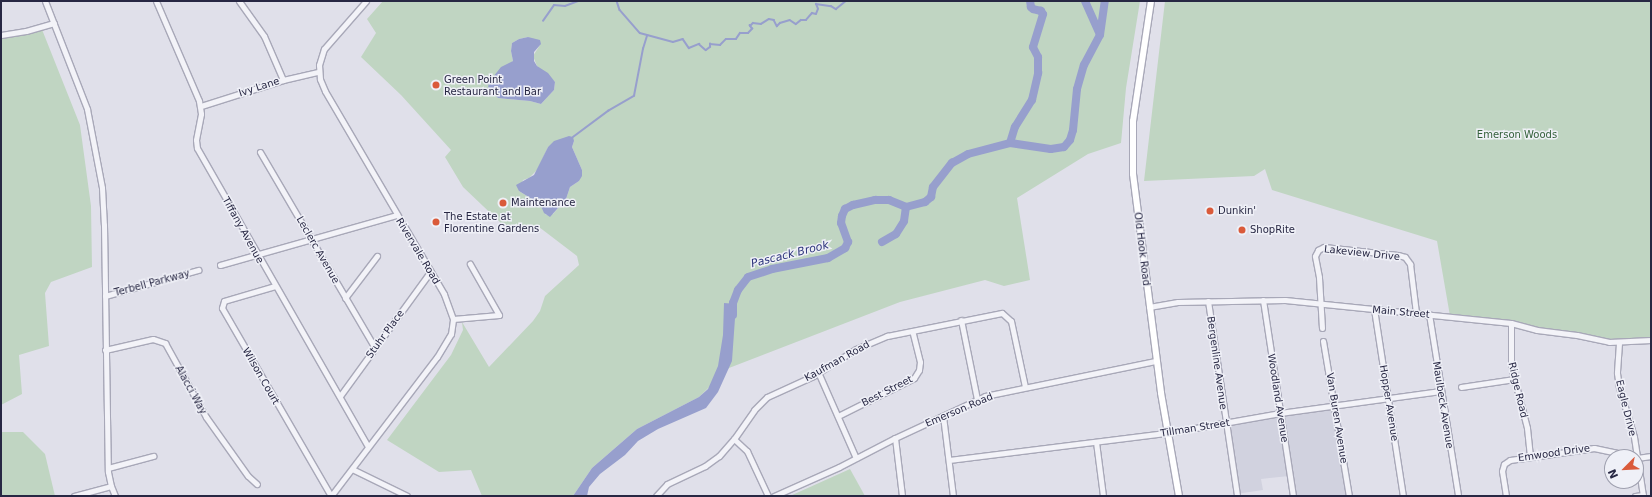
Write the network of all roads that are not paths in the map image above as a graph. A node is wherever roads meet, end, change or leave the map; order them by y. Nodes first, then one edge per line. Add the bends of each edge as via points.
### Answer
1 (45, 1) edge
2 (156, 1) edge
3 (239, 1) edge
4 (366, 1) edge
5 (1151, 1) edge
6 (54, 23) junction
7 (1, 35) edge
8 (318, 72) junction
9 (282, 80) junction
10 (201, 106) junction
11 (260, 152) dead end
12 (397, 215) junction
13 (311, 239) junction
14 (257, 254) junction
15 (377, 256) dead end
16 (470, 264) dead end
17 (220, 265) dead end
18 (198, 270) dead end
19 (430, 272) junction
20 (275, 286) junction
21 (105, 296) junction
22 (345, 298) junction
23 (1263, 300) junction
24 (1208, 301) junction
25 (1319, 304) junction
26 (1150, 307) junction
27 (1374, 309) junction
28 (1416, 313) junction
29 (1429, 314) junction
30 (453, 319) junction
31 (961, 320) junction
32 (1511, 322) junction
33 (1322, 328) dead end
34 (912, 331) junction
35 (1651, 340) edge
36 (1324, 341) dead end
37 (1619, 343) junction
38 (375, 348) junction
39 (105, 350) junction
40 (1156, 361) junction
41 (818, 372) junction
42 (1514, 379) junction
43 (1025, 387) junction
44 (1460, 387) dead end
45 (1441, 390) junction
46 (340, 396) junction
47 (1388, 398) junction
48 (978, 399) junction
49 (1335, 406) junction
50 (1280, 413) junction
51 (838, 416) junction
52 (943, 416) junction
53 (1226, 423) junction
54 (1168, 433) junction
55 (896, 438) junction
56 (734, 439) junction
57 (1096, 442) junction
58 (368, 447) junction
59 (1635, 449) edge
60 (1604, 450) edge
61 (153, 456) dead end
62 (1530, 457) junction
63 (856, 458) junction
64 (949, 460) junction
65 (108, 468) junction
66 (352, 469) junction
67 (257, 484) dead end
68 (111, 486) junction
69 (1643, 495) edge
70 (74, 496) edge
71 (116, 496) edge
72 (331, 496) edge
73 (407, 496) edge
74 (656, 496) edge
75 (768, 496) edge
76 (774, 496) edge
77 (902, 496) edge
78 (953, 496) edge
79 (1103, 496) edge
80 (1179, 496) edge
81 (1237, 496) edge
82 (1293, 496) edge
83 (1349, 496) edge
84 (1403, 496) edge
85 (1458, 496) edge
86 (1506, 496) edge
87 (1635, 496) edge

1 - 6 street
2 - 10 street
3 - 9 street via 264,36
4 - 8 street via 324,49
5 - 26 main road, Old Hook Road via 1132,141 1133,174
6 - 7 street
6 - 21 street via 83,94 91,124 103,203
8 - 9 street, Ivy Lane
8 - 12 street, Rivervale Road via 325,91
9 - 10 street, Ivy Lane
10 - 14 street, Tiffany Avenue via 197,148
11 - 13 street, Leclerc Avenue
12 - 13 street
12 - 19 street, Rivervale Road
13 - 14 street
13 - 22 street, Leclerc Avenue
14 - 17 street
14 - 20 street, Tiffany Avenue
15 - 22 street
16 - 30 street via 499,315
18 - 21 street, Terbell Parkway
19 - 30 street, Rivervale Road via 448,301
19 - 38 street, Stuhr Place
20 - 46 street, Tiffany Avenue
20 - 72 street, Wilson Court via 224,301 222,308
21 - 39 street
22 - 38 street, Leclerc Avenue
23 - 24 street, Main Street
23 - 25 street, Main Street
23 - 50 street, Woodland Avenue
24 - 26 street, Main Street via 1178,302
24 - 53 street, Bergenline Avenue
25 - 27 street, Main Street
25 - 28 street, Lakeview Drive via 1319,276 1315,256 1318,250 1324,247 1405,257 1410,264
25 - 33 street
26 - 40 main road, Old Hook Road
27 - 28 street, Main Street
27 - 47 street, Hopper Avenue
28 - 29 street, Main Street
29 - 32 street, Main Street
29 - 45 street, Maulbeck Avenue
30 - 58 street, Rivervale Road via 451,334 437,357
31 - 34 street, Kaufman Road
31 - 43 street, Kaufman Road via 998,312 1009,318
31 - 48 street
32 - 37 street, Main Street via 1537,330
32 - 42 street, Ridge Road via 1510,355
34 - 41 street, Kaufman Road via 866,344
34 - 51 street, Best Street via 920,362 914,378
35 - 37 street, Main Street
36 - 49 street, Van Buren Avenue
37 - 59 street, Eagle Drive via 1619,387
38 - 46 street, Stuhr Place
39 - 65 street
39 - 67 street, Alacci Way via 153,339 165,343 206,417 248,476
40 - 43 street, Emerson Road
40 - 54 main road, Old Hook Road
41 - 51 street
41 - 56 street, Kaufman Road via 760,403
42 - 44 street
42 - 62 street, Ridge Road via 1527,428
43 - 48 street, Emerson Road
45 - 47 street, Tillman Street
45 - 85 street, Maulbeck Avenue
46 - 58 street, Tiffany Avenue
47 - 49 street, Tillman Street
47 - 84 street, Hopper Avenue
48 - 52 street, Emerson Road
49 - 50 street, Tillman Street
49 - 83 street, Van Buren Avenue
50 - 53 street, Tillman Street
50 - 82 street, Woodland Avenue
51 - 63 street
52 - 55 street, Emerson Road
52 - 64 street
53 - 54 street, Tillman Street
53 - 81 street, Bergenline Avenue
54 - 57 street, Tillman Street
54 - 80 main road, Old Hook Road
55 - 63 street, Emerson Road
55 - 77 street
56 - 74 street, Kaufman Road via 712,461 667,484
56 - 75 street via 747,451
57 - 64 street, Tillman Street
57 - 79 street
58 - 66 street, Rivervale Road
60 - 62 street, Emwood Drive via 1594,448
61 - 65 street
62 - 86 street, Emwood Drive via 1510,460 1504,464 1502,471
63 - 76 street, Emerson Road
64 - 78 street
65 - 68 street
66 - 72 street, Rivervale Road
66 - 73 street
68 - 70 street
68 - 71 street
69 - 87 street

